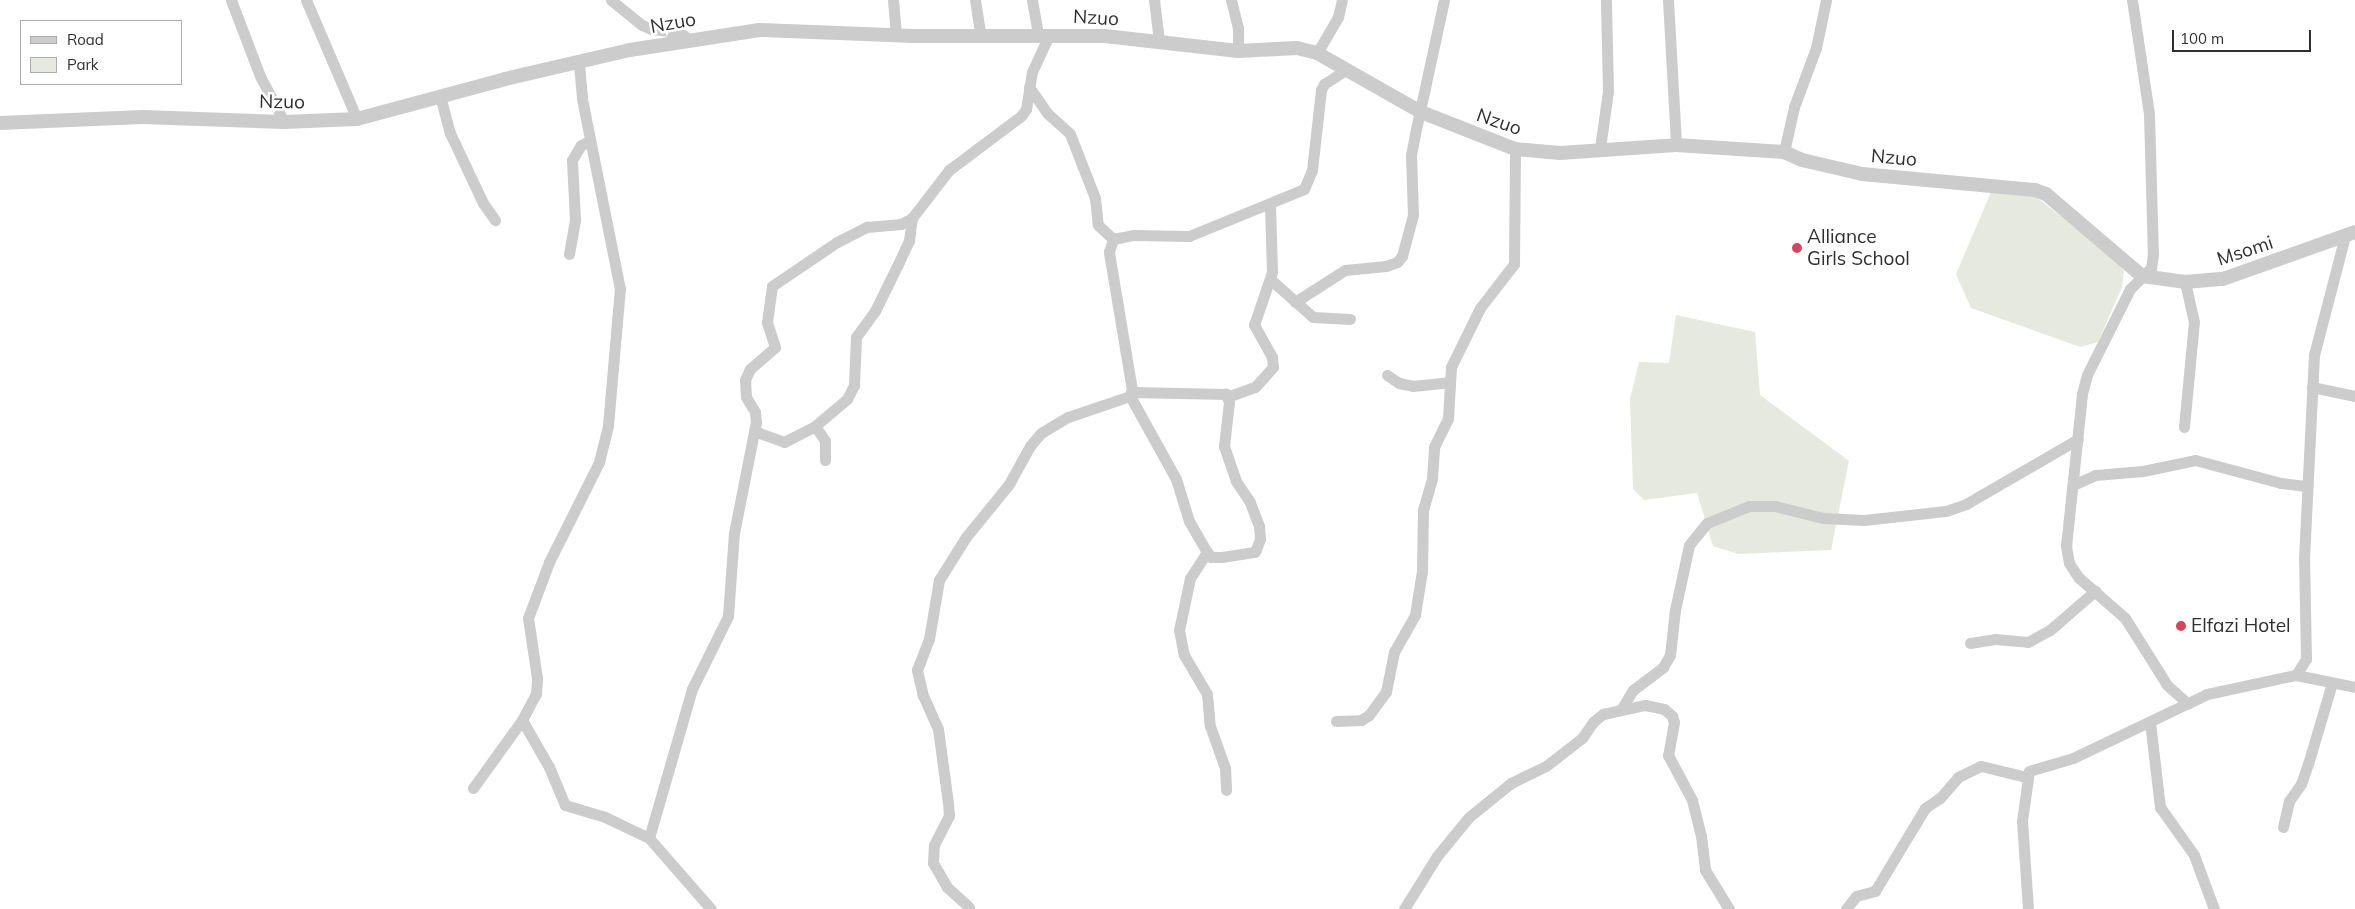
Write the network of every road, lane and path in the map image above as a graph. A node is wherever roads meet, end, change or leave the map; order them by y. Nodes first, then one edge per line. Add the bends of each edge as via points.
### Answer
1 (231, 0) edge
2 (306, 0) edge
3 (611, 0) edge
4 (893, 0) edge
5 (975, 0) edge
6 (1032, 0) edge
7 (1154, 0) edge
8 (1231, 0) edge
9 (1342, 0) edge
10 (1444, 0) edge
11 (1606, 0) edge
12 (1668, 0) edge
13 (1826, 0) edge
14 (2132, 0) edge
15 (1043, 35) junction
16 (896, 36) junction
17 (981, 36) junction
18 (689, 39) junction
19 (1158, 41) junction
20 (1238, 51) junction
21 (1317, 53) junction
22 (579, 62) junction
23 (1344, 70) junction
24 (1029, 87) junction
25 (440, 96) junction
26 (1421, 112) junction
27 (357, 119) junction
28 (284, 122) junction
29 (0, 123) edge
30 (590, 141) junction
31 (1676, 145) junction
32 (1600, 148) junction
33 (1515, 149) junction
34 (1784, 152) junction
35 (1270, 204) junction
36 (912, 218) junction
37 (495, 220) dead end
38 (2350, 234) edge
39 (1113, 239) junction
40 (569, 254) dead end
41 (2142, 276) junction
42 (1271, 280) junction
43 (2184, 282) junction
44 (1295, 302) junction
45 (1350, 318) dead end
46 (1387, 375) dead end
47 (1450, 382) junction
48 (2312, 387) junction
49 (1130, 394) junction
50 (2355, 396) edge
51 (1227, 397) junction
52 (815, 426) junction
53 (2184, 427) dead end
54 (754, 431) junction
55 (2078, 439) junction
56 (825, 460) dead end
57 (2073, 485) junction
58 (2307, 486) junction
59 (1207, 552) junction
60 (2095, 592) junction
61 (1970, 643) dead end
62 (2296, 675) junction
63 (2332, 683) junction
64 (2355, 688) edge
65 (2188, 704) junction
66 (1622, 708) junction
67 (522, 720) junction
68 (1336, 721) dead end
69 (2150, 722) junction
70 (2026, 777) junction
71 (472, 788) dead end
72 (1226, 790) dead end
73 (2283, 827) dead end
74 (649, 838) junction
75 (969, 908) dead end
76 (711, 909) edge
77 (1404, 909) edge
78 (1730, 909) edge
79 (1846, 909) edge
80 (2028, 909) edge
81 (2214, 909) edge

1 - 28 street via 260,76
2 - 27 street
3 - 18 street via 642,25 679,32
4 - 16 street
5 - 17 street
6 - 15 street
7 - 19 street
8 - 20 street via 1238,28
9 - 21 street via 1338,17
10 - 26 street
11 - 32 street via 1608,91
12 - 31 street
13 - 34 street via 1816,48 1794,107
14 - 41 street via 2148,105 2152,172 2153,254 2151,268
15 - 17 street, Nzuo
15 - 19 street, Nzuo
15 - 24 street
16 - 17 street, Nzuo
16 - 18 street, Nzuo via 759,30
18 - 22 street, Nzuo
19 - 20 street, Nzuo
20 - 21 street, Nzuo via 1297,48
21 - 23 street, Nzuo
22 - 25 street, Nzuo
22 - 30 street
23 - 26 street, Nzuo
23 - 35 street via 1324,84 1321,90 1309,181 1304,189
24 - 36 street via 1026,109 1021,116 949,170
24 - 39 street via 1047,113 1070,134 1095,198 1098,225
25 - 27 street, Nzuo
25 - 37 street via 450,133 483,203
26 - 33 street, Nzuo
26 - 44 street via 1411,155 1413,215 1402,256 1386,266 1345,270
27 - 28 street, Nzuo
28 - 29 street, Nzuo via 142,117
30 - 40 street via 581,145 572,160 575,220
30 - 67 street via 620,289 608,425 599,462 532,602 528,637 537,678 536,694
31 - 32 street, Nzuo
31 - 34 street, Nzuo
32 - 33 street, Nzuo via 1560,153
33 - 47 street via 1514,264 1480,308 1463,339 1454,356
34 - 41 street, Nzuo via 1862,174 2040,192
35 - 39 street via 1189,236 1133,235
35 - 42 street
36 - 52 street via 909,241 875,310 856,337 852,391 834,413
36 - 54 street via 901,224 867,227 852,234 772,286 767,322 775,347 750,369 745,380 746,397 756,417
38 - 43 street, Msomi via 2223,279
38 - 48 street via 2314,355
39 - 49 street via 1109,252
41 - 43 street, Msomi
41 - 55 street via 2130,289 2087,375
42 - 44 street
42 - 51 street via 1254,325 1272,356 1273,367 1255,387
43 - 53 street via 2194,322
44 - 45 street via 1313,317
46 - 47 street via 1399,383 1413,386
47 - 68 street via 1448,418 1434,447 1432,478 1423,510 1422,571 1415,615 1394,652 1386,692 1362,720
48 - 50 street
48 - 58 street
49 - 51 street via 1219,392
49 - 59 street via 1176,479 1189,521
49 - 75 street via 1068,417 1041,433 1009,484 966,536 939,580 929,639 917,670 923,696 938,729 948,803 949,816 934,845 933,863 947,887
51 - 59 street via 1224,446 1236,481 1250,502 1260,539 1252,554 1212,556
52 - 54 street via 784,442
52 - 56 street via 825,441
54 - 74 street via 734,533 728,616 692,689
55 - 57 street
55 - 66 street via 1966,504 1946,511 1864,520 1823,518 1775,506 1749,506 1707,523 1688,545 1670,655 1663,667 1633,690
57 - 58 street via 2095,475 2143,471 2194,460 2281,483
57 - 60 street via 2066,546 2069,563 2078,577
58 - 62 street via 2306,659
59 - 72 street via 1190,578 1179,630 1184,655 1207,694 1210,726 1225,768
60 - 61 street via 2050,630 2028,642 1995,639
60 - 65 street via 2129,623 2167,685
62 - 63 street
62 - 65 street via 2207,694
63 - 64 street
63 - 73 street via 2301,784 2288,801
65 - 69 street
66 - 77 street via 1603,714 1592,722 1582,738 1546,766 1511,782 1469,817 1437,856
66 - 78 street via 1645,705 1664,709 1672,716 1674,722 1668,755 1692,800 1705,870
67 - 71 street
67 - 74 street via 566,805 605,817
69 - 70 street via 2073,758 2040,766 2029,771
69 - 81 street via 2160,807 2194,855
70 - 79 street via 1981,766 1958,777 1940,798 1925,808 1875,891 1856,896
70 - 80 street via 2027,806 2022,821
74 - 76 street

